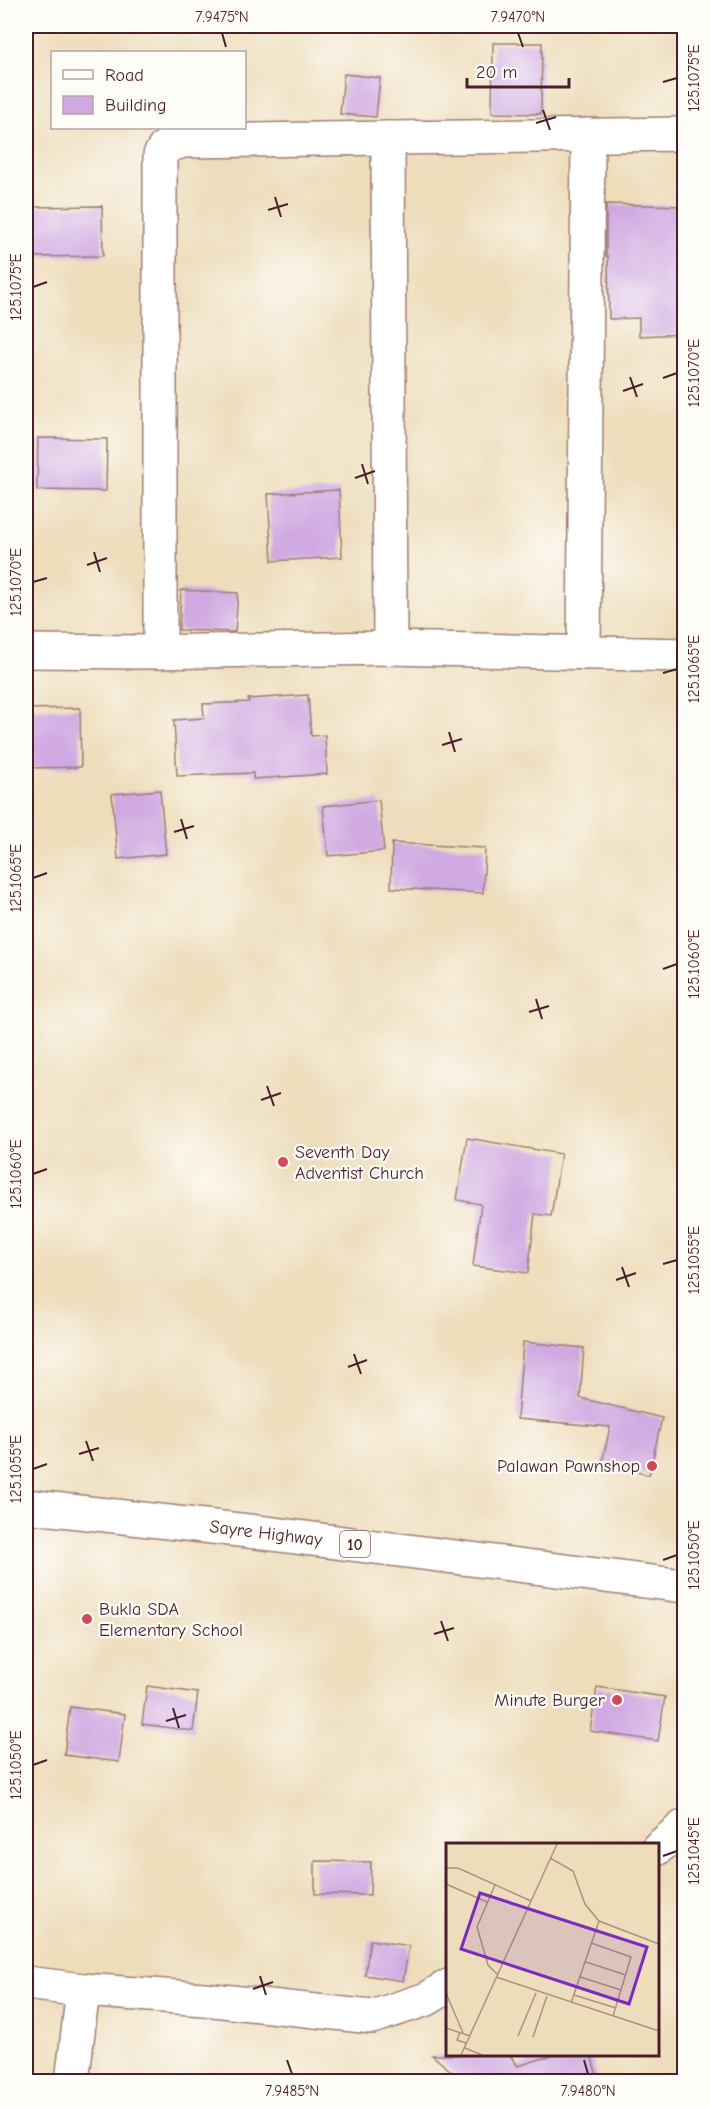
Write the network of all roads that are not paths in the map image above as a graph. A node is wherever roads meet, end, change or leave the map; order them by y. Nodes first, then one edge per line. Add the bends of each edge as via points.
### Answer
1 (684, 134) edge
2 (588, 135) junction
3 (388, 138) junction
4 (390, 648) junction
5 (26, 651) edge
6 (160, 652) junction
7 (584, 653) junction
8 (684, 655) edge
9 (26, 1506) edge
10 (684, 1586) edge
11 (684, 1826) edge
12 (659, 1846) edge
13 (26, 1983) edge
14 (446, 1987) edge
15 (83, 1990) junction
16 (72, 2082) edge

1 - 2 main road
2 - 3 main road
2 - 7 main road
3 - 4 main road
3 - 6 main road via 183,141 165,147 160,155
4 - 6 main road
4 - 7 main road
5 - 6 main road
7 - 8 main road
9 - 10 main road, Sayre Highway / 10
11 - 12 main road
13 - 15 main road
14 - 15 main road via 427,1999 372,2017
15 - 16 main road

